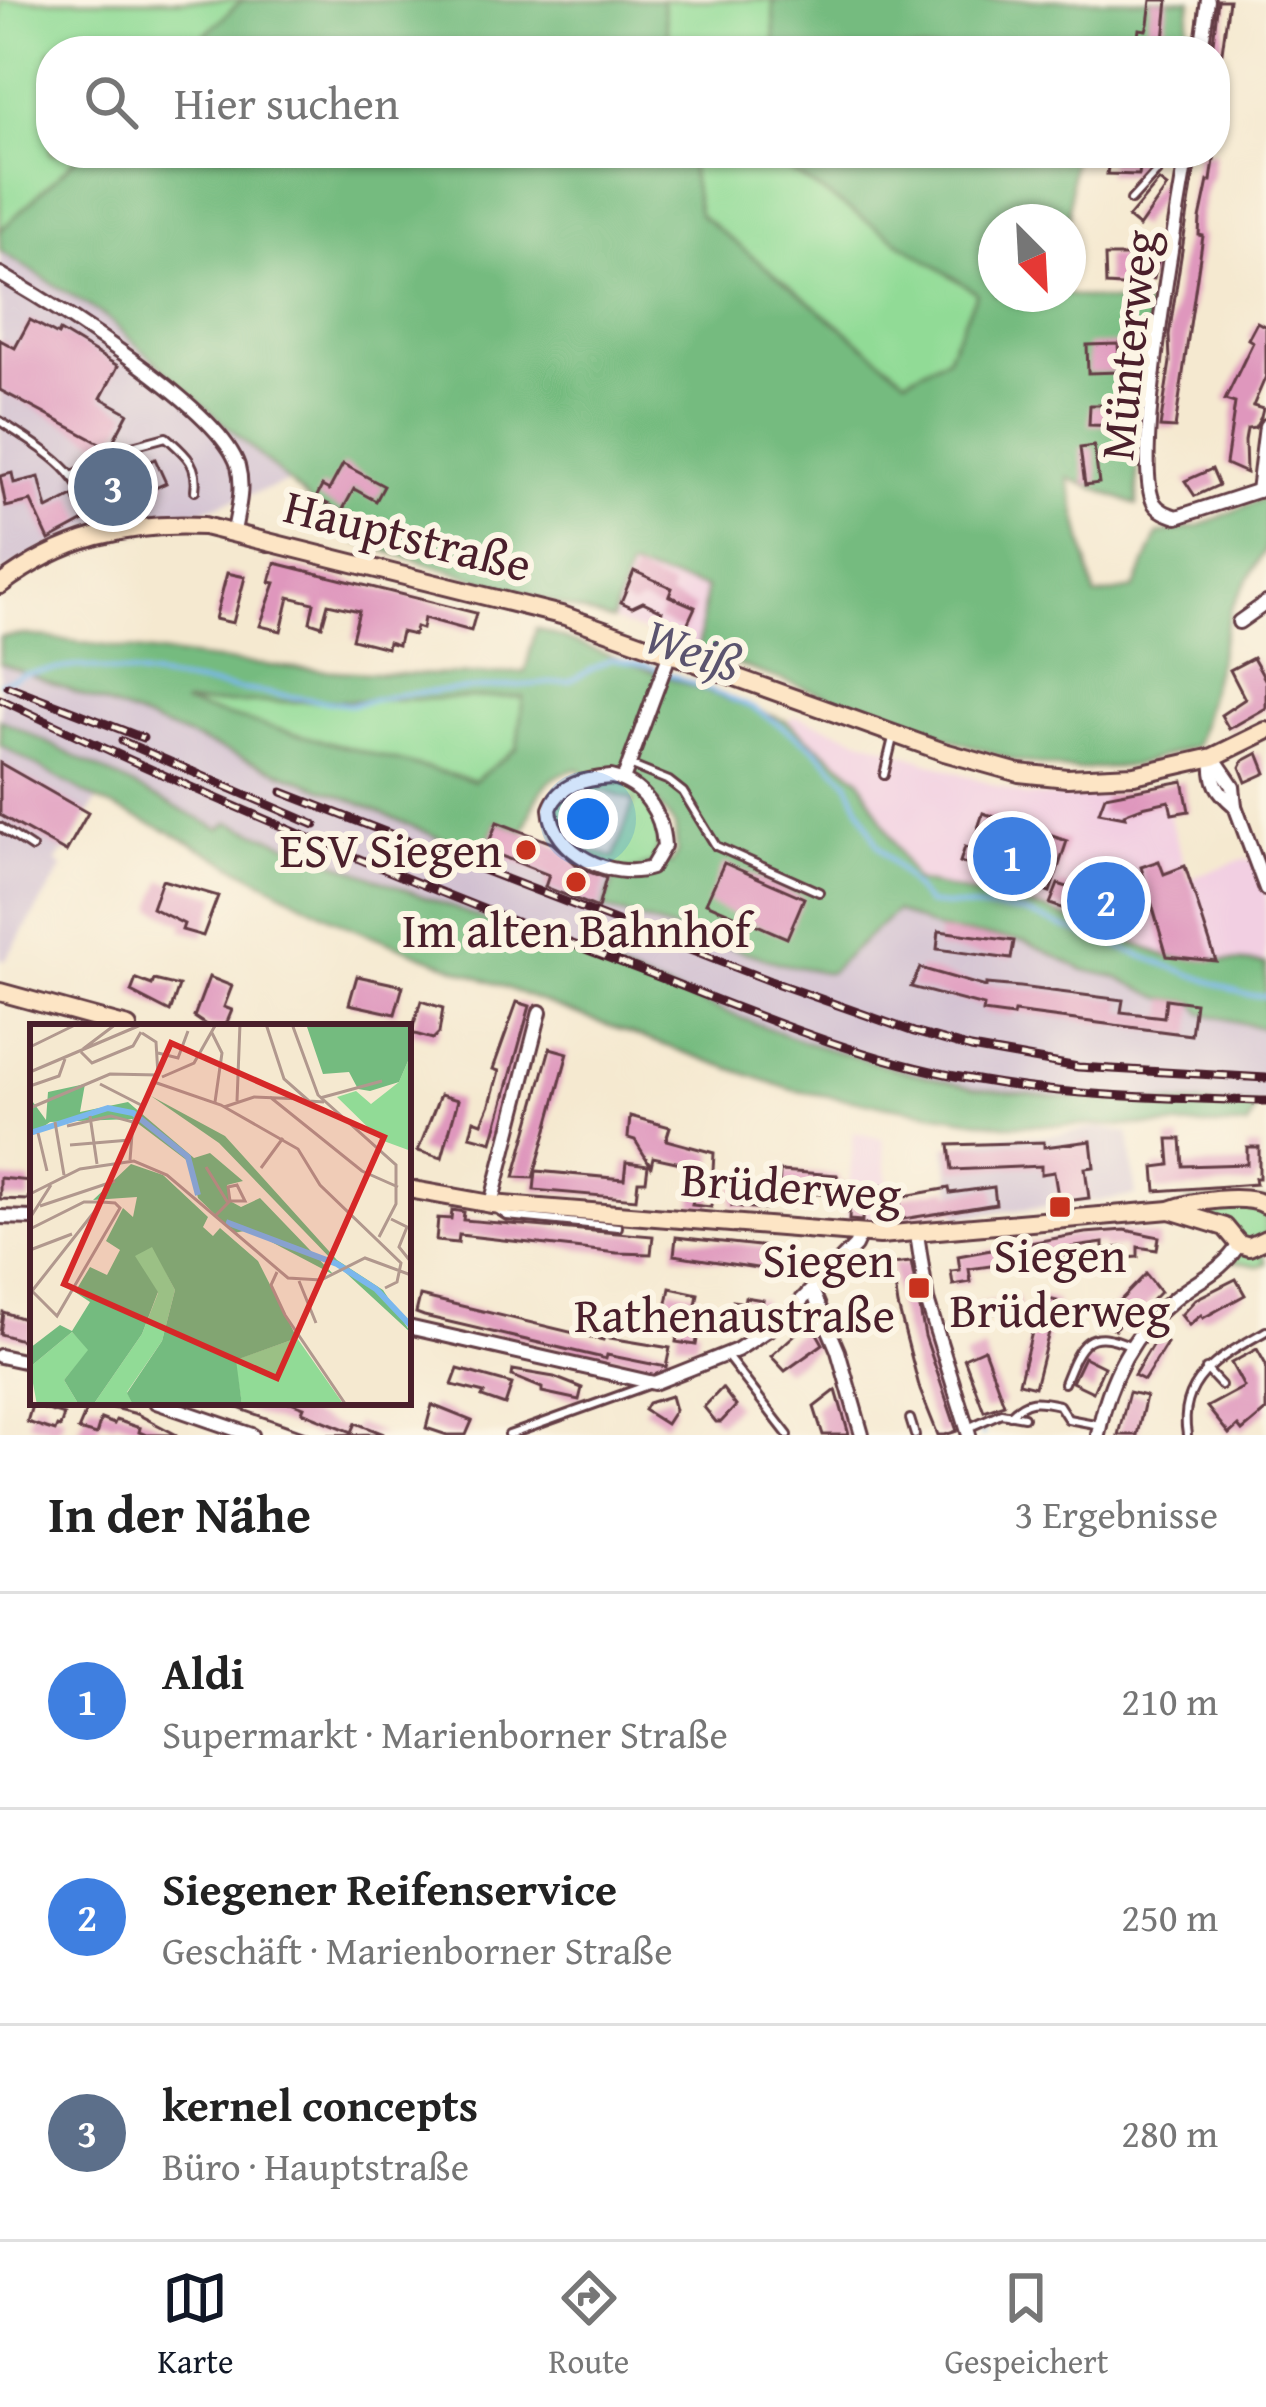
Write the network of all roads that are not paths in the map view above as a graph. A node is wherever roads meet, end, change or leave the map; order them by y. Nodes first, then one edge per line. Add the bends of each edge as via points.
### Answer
1 (1208, 0) edge
2 (1203, 36) edge
3 (1160, 168) edge
4 (1185, 168) edge
5 (1131, 200) dead end
6 (0, 274) edge
7 (0, 421) edge
8 (1266, 426) edge
9 (74, 475) junction
10 (195, 490) dead end
11 (1262, 490) edge
12 (234, 531) junction
13 (101, 532) junction
14 (0, 585) edge
15 (1266, 603) edge
16 (1239, 622) dead end
17 (668, 659) junction
18 (1266, 730) edge
19 (894, 735) junction
20 (1213, 758) junction
21 (629, 764) junction
22 (884, 775) dead end
23 (623, 780) junction
24 (0, 827) edge
25 (32, 848) dead end
26 (1262, 860) edge
27 (1266, 889) edge
28 (820, 892) dead end
29 (0, 992) edge
30 (540, 1012) dead end
31 (117, 1024) edge
32 (411, 1190) edge
33 (1238, 1202) junction
34 (1265, 1203) edge
35 (490, 1204) junction
36 (1170, 1210) junction
37 (0, 1216) edge
38 (30, 1218) edge
39 (618, 1227) dead end
40 (1226, 1227) junction
41 (861, 1233) junction
42 (917, 1234) junction
43 (1239, 1244) junction
44 (1264, 1247) edge
45 (812, 1290) junction
46 (411, 1329) edge
47 (1266, 1331) edge
48 (1131, 1346) junction
49 (0, 1355) edge
50 (726, 1355) junction
51 (30, 1363) edge
52 (1206, 1369) junction
53 (654, 1383) junction
54 (1064, 1383) dead end
55 (1221, 1385) dead end
56 (165, 1405) edge
57 (1010, 1415) junction
58 (1024, 1417) dead end
59 (910, 1419) dead end
60 (1099, 1430) edge
61 (968, 1432) edge
62 (252, 1435) edge
63 (509, 1435) edge
64 (788, 1435) edge
65 (862, 1435) edge
66 (915, 1435) edge
67 (1187, 1435) edge

1 - 2 street
3 - 5 lane
4 - 11 street, Münterweg via 1151,392 1150,486 1154,502 1177,518
6 - 12 street via 99,334 223,439 240,477
7 - 9 lane
8 - 11 street
9 - 10 lane via 158,436 188,457
9 - 13 lane
12 - 13 main road, Hauptstraße via 164,524
12 - 17 main road, Hauptstraße via 522,604
13 - 14 main road, Hauptstraße
15 - 16 street
17 - 19 main road, Hauptstraße
17 - 21 street
18 - 20 main road, Hauptstraße
19 - 20 main road, Hauptstraße via 995,768 1067,778 1134,775
19 - 22 lane
20 - 26 street via 1218,792 1235,806
21 - 23 street
21 - 28 lane via 682,792 716,846
23 - 23 street via 576,784 550,809 564,843 627,874 651,868 664,846 651,804
24 - 25 lane
26 - 27 street
29 - 31 main road
30 - 35 street
32 - 35 main road, Brüderweg
33 - 34 main road, Brüderweg
33 - 36 main road, Brüderweg
33 - 40 main road
35 - 39 lane via 507,1216
35 - 41 main road, Brüderweg
36 - 40 main road, Brüderweg
36 - 42 main road, Brüderweg
37 - 38 street
40 - 43 main road
41 - 42 main road, Brüderweg
41 - 45 street
42 - 61 street via 927,1300
43 - 44 main road
43 - 48 street
45 - 50 street via 781,1321
45 - 65 street
46 - 53 street
47 - 52 lane
48 - 54 lane via 1090,1338
48 - 60 street
49 - 51 street
50 - 53 street
50 - 64 lane
52 - 55 lane
52 - 67 lane via 1189,1396
53 - 63 lane
56 - 62 street
57 - 58 lane
57 - 60 lane via 1033,1399
57 - 61 lane
59 - 66 lane

